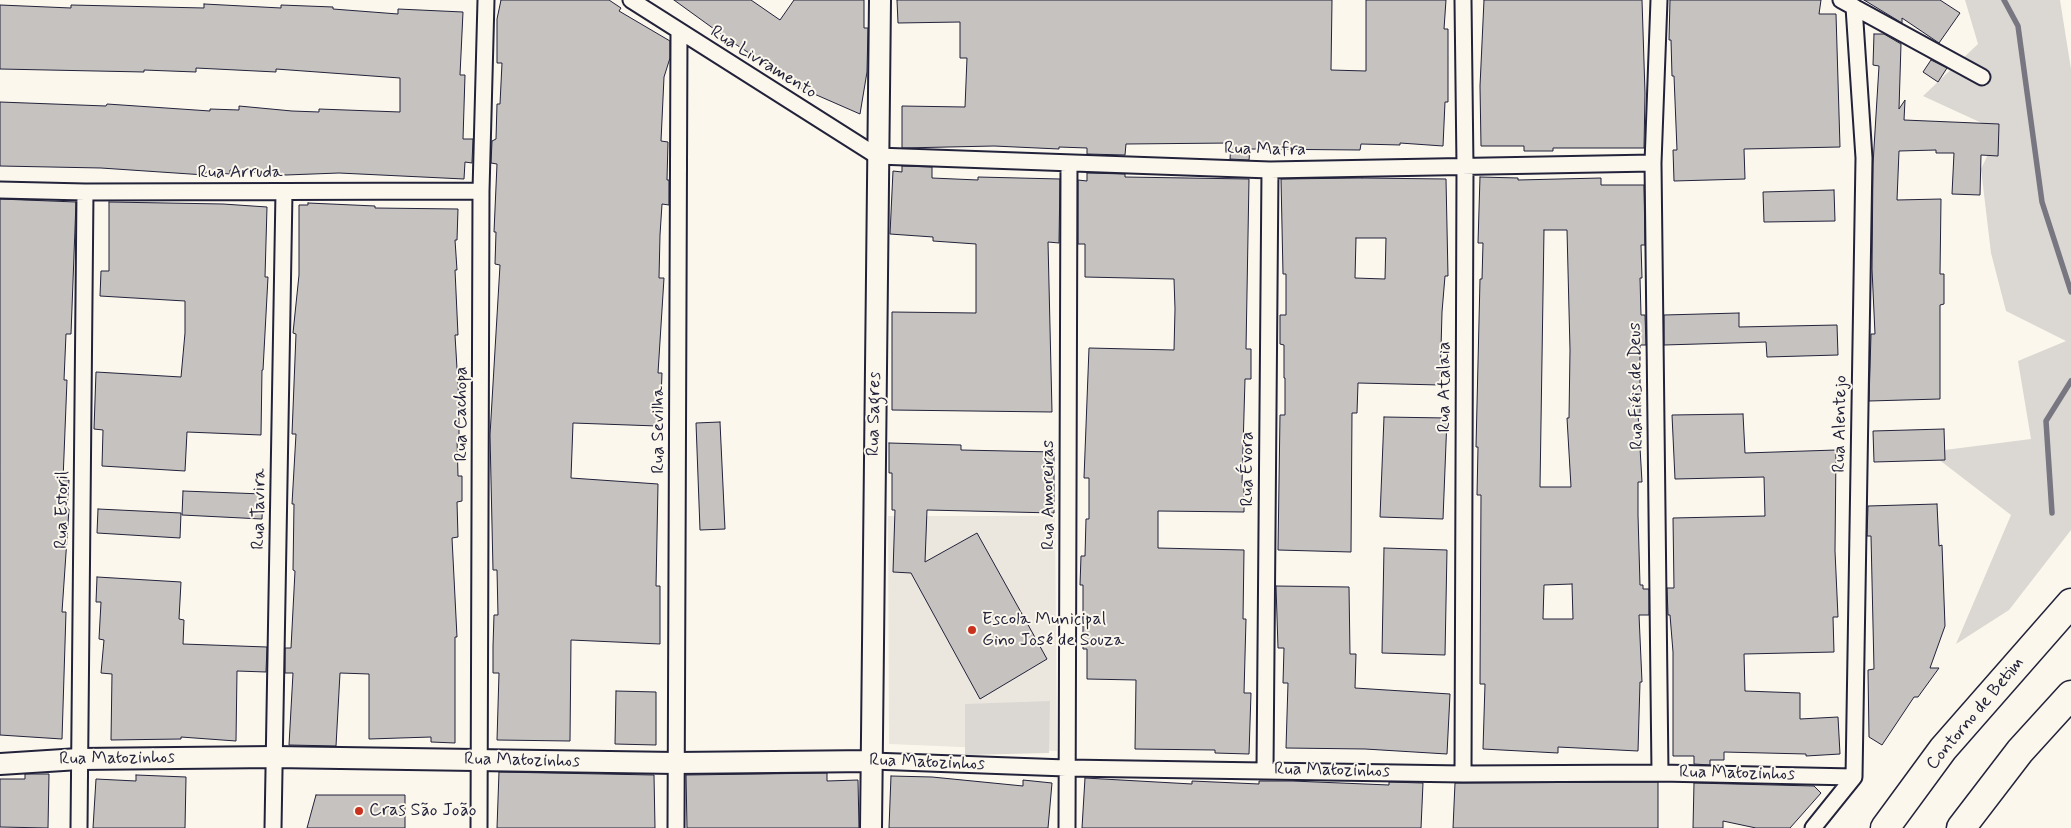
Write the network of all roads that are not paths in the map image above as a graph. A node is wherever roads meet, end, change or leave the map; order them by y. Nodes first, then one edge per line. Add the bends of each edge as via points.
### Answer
1 (486, 0) edge
2 (630, 0) edge
3 (880, 0) edge
4 (1463, 0) edge
5 (1659, 0) edge
6 (1848, 3) edge
7 (680, 33) junction
8 (1982, 77) dead end
9 (877, 156) junction
10 (1069, 163) junction
11 (1653, 163) junction
12 (1465, 166) junction
13 (1270, 170) junction
14 (0, 190) edge
15 (481, 191) junction
16 (85, 192) junction
17 (284, 192) junction
18 (2071, 603) edge
19 (2071, 695) edge
20 (274, 757) junction
21 (79, 759) junction
22 (480, 760) junction
23 (872, 761) junction
24 (676, 763) junction
25 (0, 764) edge
26 (1066, 768) junction
27 (1264, 769) junction
28 (1660, 773) junction
29 (1463, 774) junction
30 (1854, 777) junction
31 (79, 828) edge
32 (273, 828) edge
33 (479, 828) edge
34 (676, 828) edge
35 (871, 828) edge
36 (1067, 828) edge
37 (1814, 828) edge
38 (1885, 828) edge
39 (1960, 828) edge

1 - 15 street, Rua Cachopa
2 - 7 street, Rua Livramento
3 - 9 street, Rua Sagres
4 - 12 street, Rua Atalaia
5 - 11 street, Rua Fiéis de Deus
6 - 8 street
6 - 30 street, Rua Alentejo via 1864,158
7 - 9 street, Rua Livramento
7 - 24 street, Rua Sevilha
9 - 10 street, Rua Mafra
9 - 23 street, Rua Sagres
10 - 13 street, Rua Mafra
10 - 26 street, Rua Amoreiras
11 - 12 street, Rua Mafra
11 - 28 street, Rua Fiéis de Deus
12 - 13 street, Rua Mafra
12 - 29 street, Rua Atalaia
13 - 27 street, Rua Évora
14 - 16 street, Rua Arruda
15 - 17 street, Rua Arruda
15 - 22 street, Rua Cachopa
16 - 17 street, Rua Arruda
16 - 21 street, Rua Estoril
17 - 20 street, Rua Tavira
18 - 38 highway, Contorno de Betim via 1943,749
19 - 39 highway via 2020,751
20 - 21 street, Rua Matozinhos
20 - 22 street, Rua Matozinhos
20 - 32 street, Rua Tavira
21 - 25 street, Rua Matozinhos
21 - 31 street, Rua Estoril
22 - 24 street, Rua Matozinhos
22 - 33 street, Rua Cachopa
23 - 24 street, Rua Matozinhos
23 - 26 street, Rua Matozinhos
23 - 35 street, Rua Sagres
24 - 34 street, Rua Sevilha
26 - 27 street, Rua Matozinhos
26 - 36 street, Rua Amoreiras
27 - 29 street, Rua Matozinhos
28 - 29 street, Rua Matozinhos
28 - 30 street, Rua Matozinhos
30 - 37 street

